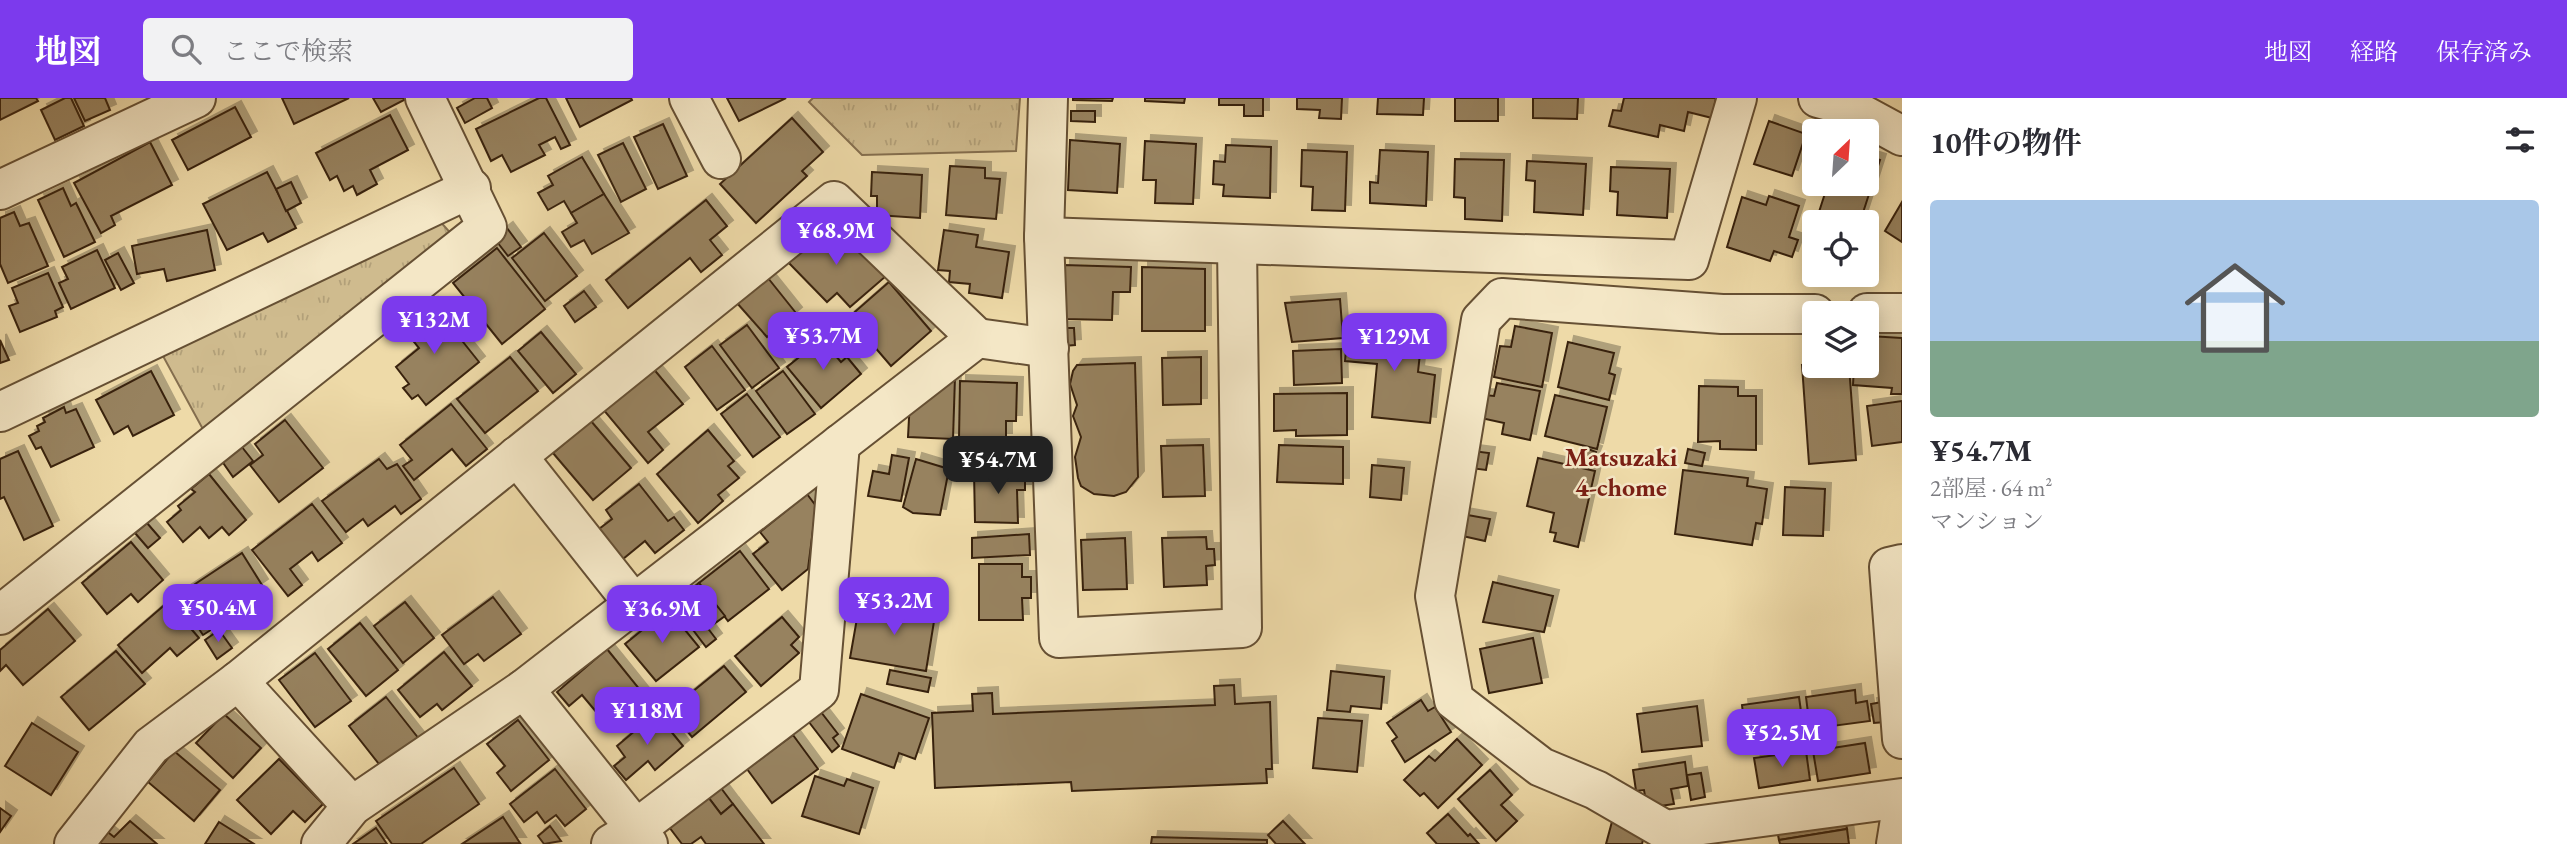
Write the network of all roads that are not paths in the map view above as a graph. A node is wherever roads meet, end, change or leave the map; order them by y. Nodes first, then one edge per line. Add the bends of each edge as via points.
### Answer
1 (196, 98) edge
2 (425, 98) edge
3 (689, 98) edge
4 (1048, 98) edge
5 (1737, 98) edge
6 (1818, 98) edge
7 (1902, 136) edge
8 (720, 159) dead end
9 (471, 188) junction
10 (0, 190) edge
11 (1044, 237) junction
12 (1237, 246) junction
13 (1879, 313) edge
14 (1902, 313) edge
15 (1802, 314) edge
16 (977, 338) junction
17 (1049, 348) junction
18 (0, 412) edge
19 (840, 444) junction
20 (517, 456) junction
21 (1902, 564) edge
22 (634, 604) junction
23 (0, 615) edge
24 (238, 681) junction
25 (524, 689) junction
26 (1902, 738) edge
27 (1902, 798) edge
28 (352, 806) junction
29 (1902, 807) edge
30 (1664, 837) edge
31 (632, 839) edge
32 (74, 844) edge
33 (321, 844) edge
34 (1896, 844) edge

1 - 10 street
2 - 9 street
3 - 8 street
4 - 11 street
5 - 12 street via 1689,260
6 - 7 street via 1847,106
9 - 18 street
9 - 23 street via 487,227 470,243
11 - 12 street
11 - 17 street
12 - 17 street via 1242,628 1059,638
13 - 14 street
15 - 30 street via 1721,314 1502,298 1480,320 1435,596 1454,700 1541,767 1596,790
16 - 17 street
16 - 19 street
16 - 20 street via 834,201
19 - 22 street
19 - 31 street via 819,690
20 - 22 street
20 - 24 street
21 - 26 street via 1889,567
22 - 25 street
24 - 28 street
24 - 32 street via 151,746
25 - 28 street
25 - 31 street
27 - 30 street
28 - 33 street
29 - 34 street

